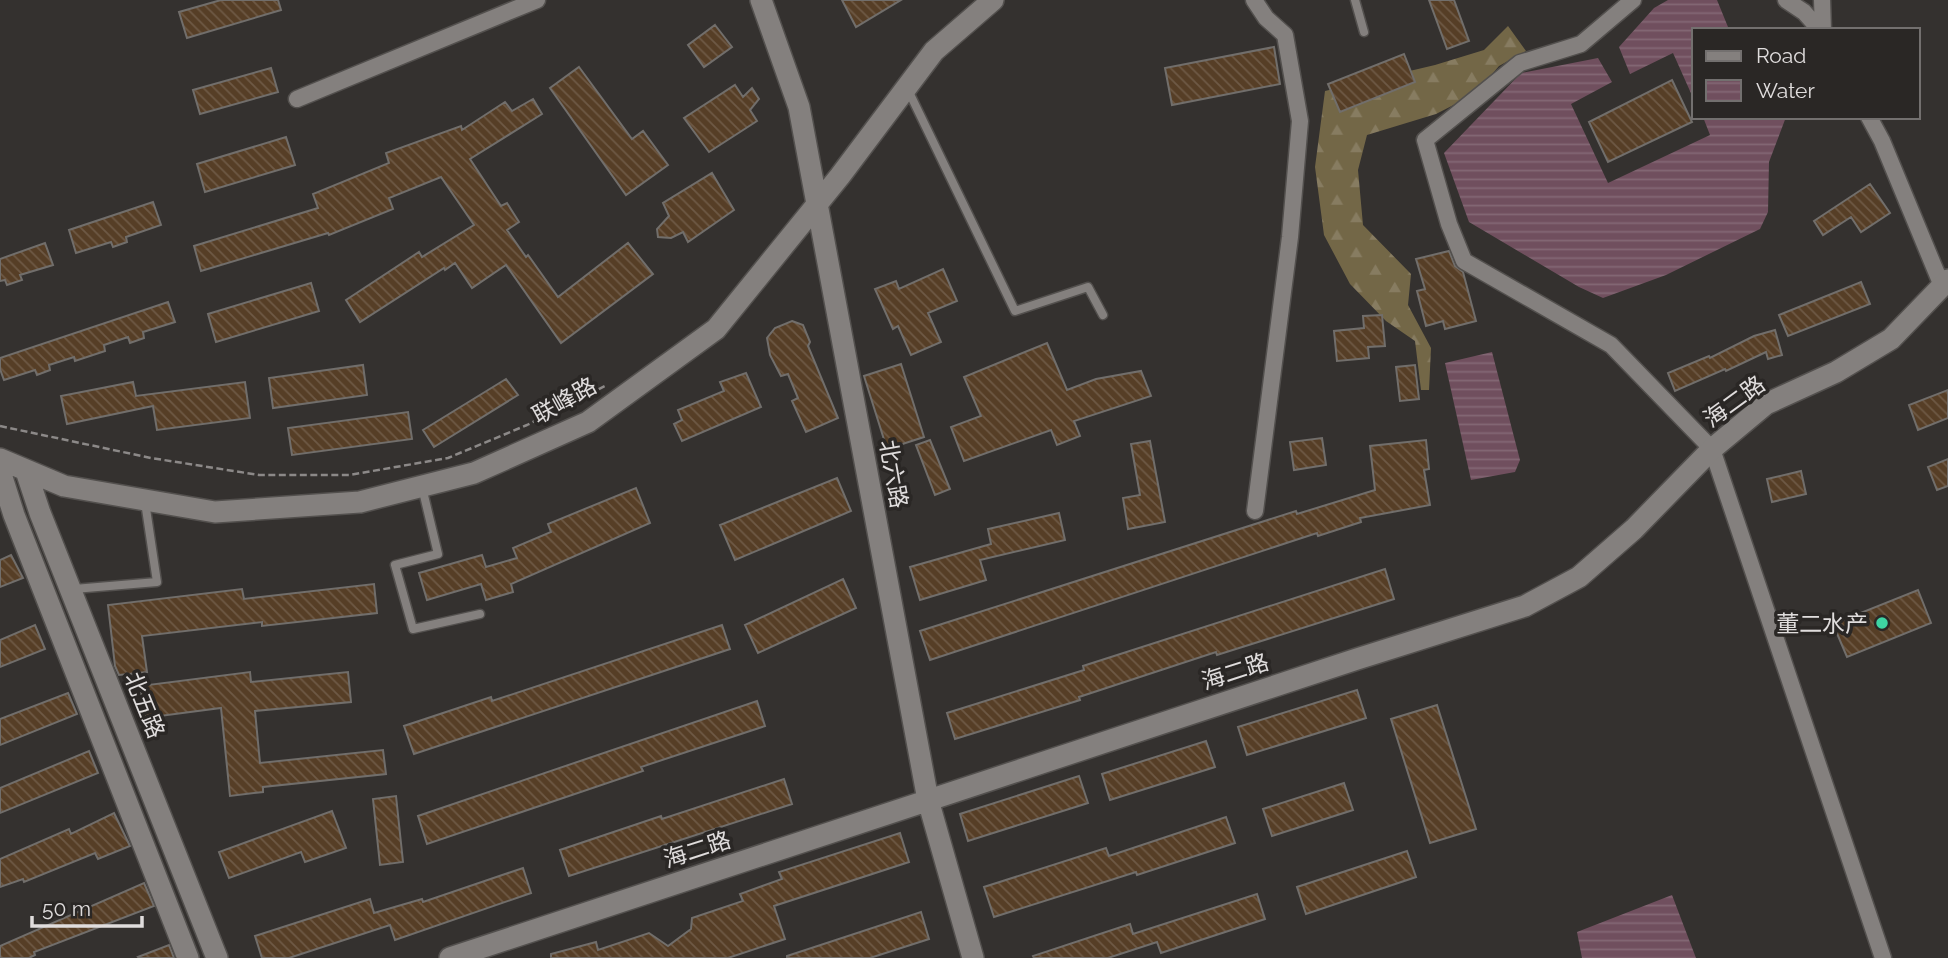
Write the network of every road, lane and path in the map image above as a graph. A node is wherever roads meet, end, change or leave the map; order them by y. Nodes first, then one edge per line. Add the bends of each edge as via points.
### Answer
1 (537, 0) edge
2 (993, 0) edge
3 (1254, 0) edge
4 (1355, 0) edge
5 (1633, 0) edge
6 (1786, 0) edge
7 (1822, 0) edge
8 (764, 4) edge
9 (1820, 28) edge
10 (1822, 28) edge
11 (1364, 32) dead end
12 (907, 88) junction
13 (297, 99) dead end
14 (1870, 119) edge
15 (817, 204) junction
16 (1945, 283) edge
17 (1103, 315) dead end
18 (606, 386) dead end
19 (0, 426) edge
20 (1712, 449) junction
21 (0, 459) edge
22 (0, 471) edge
23 (26, 471) junction
24 (422, 487) junction
25 (145, 502) junction
26 (1255, 511) dead end
27 (71, 589) junction
28 (480, 614) dead end
29 (928, 800) junction
30 (188, 958) edge
31 (217, 958) edge
32 (450, 958) edge
33 (973, 958) edge
34 (1883, 958) edge

1 - 13 street
2 - 12 street, 联峰路 via 934,51
3 - 26 street via 1285,35 1300,121
4 - 11 lane
5 - 20 street via 1581,44 1520,63 1426,140 1449,225 1464,261 1611,345
6 - 9 street
7 - 10 street
8 - 15 street, 北六路 via 799,107
12 - 15 street, 联峰路
12 - 17 lane via 1015,312 1088,287
14 - 16 street
15 - 24 street, 联峰路 via 716,329 588,422 474,473
15 - 29 street, 北六路
16 - 20 street, 海二路 via 1891,339 1836,372 1766,404
18 - 19 path via 448,458 349,475 259,475
20 - 29 street, 海二路 via 1634,529 1579,577 1525,606
20 - 34 street
21 - 23 street, 联峰路
22 - 30 street
23 - 25 street, 联峰路 via 64,486
23 - 27 street, 北五路
24 - 25 street, 联峰路 via 360,502 215,512
24 - 28 lane via 438,554 396,565 413,629
25 - 27 lane via 157,582
27 - 31 street, 北五路
29 - 32 street, 海二路
29 - 33 street, 北六路

